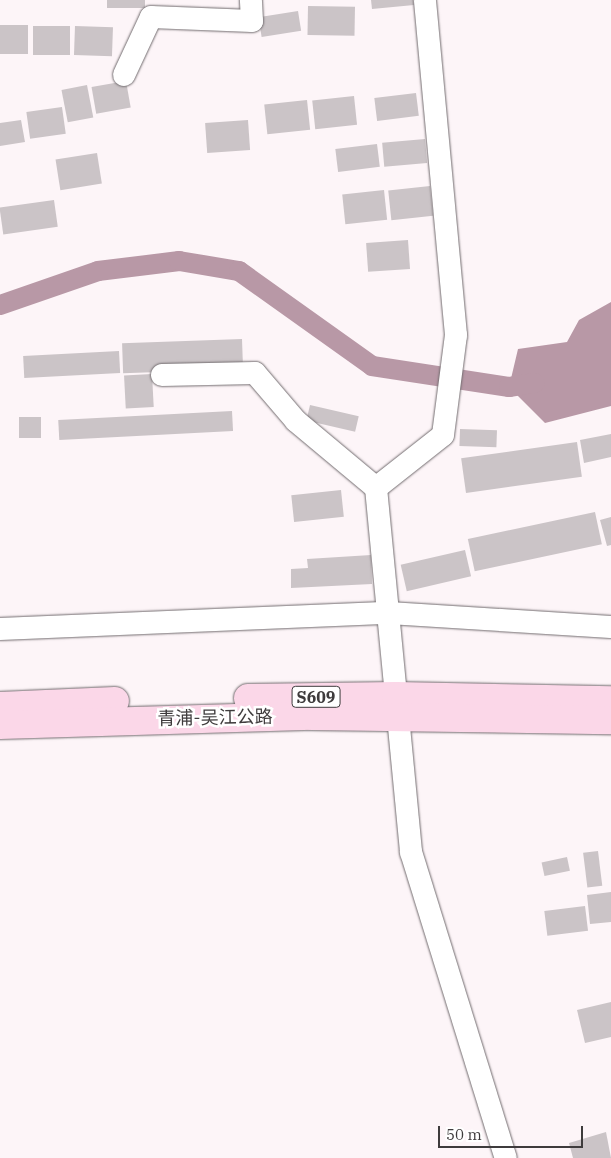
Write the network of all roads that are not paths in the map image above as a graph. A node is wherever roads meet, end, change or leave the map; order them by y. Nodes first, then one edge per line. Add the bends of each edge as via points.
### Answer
1 (251, 0) edge
2 (425, 0) edge
3 (124, 75) dead end
4 (162, 376) dead end
5 (376, 488) junction
6 (389, 613) junction
7 (611, 627) edge
8 (7, 628) edge
9 (611, 700) edge
10 (397, 706) junction
11 (11, 715) edge
12 (611, 720) edge
13 (506, 1158) edge

1 - 3 street via 252,22 152,18
2 - 5 street via 456,335 443,434
4 - 5 street via 256,373 296,421
5 - 6 street
6 - 7 street
6 - 8 street
6 - 10 street
9 - 10 main road, 青浦-吴江公路 / S609
10 - 11 main road, 青浦-吴江公路 / S609
10 - 12 main road, 青浦-吴江公路 / S609
10 - 13 street via 410,852

